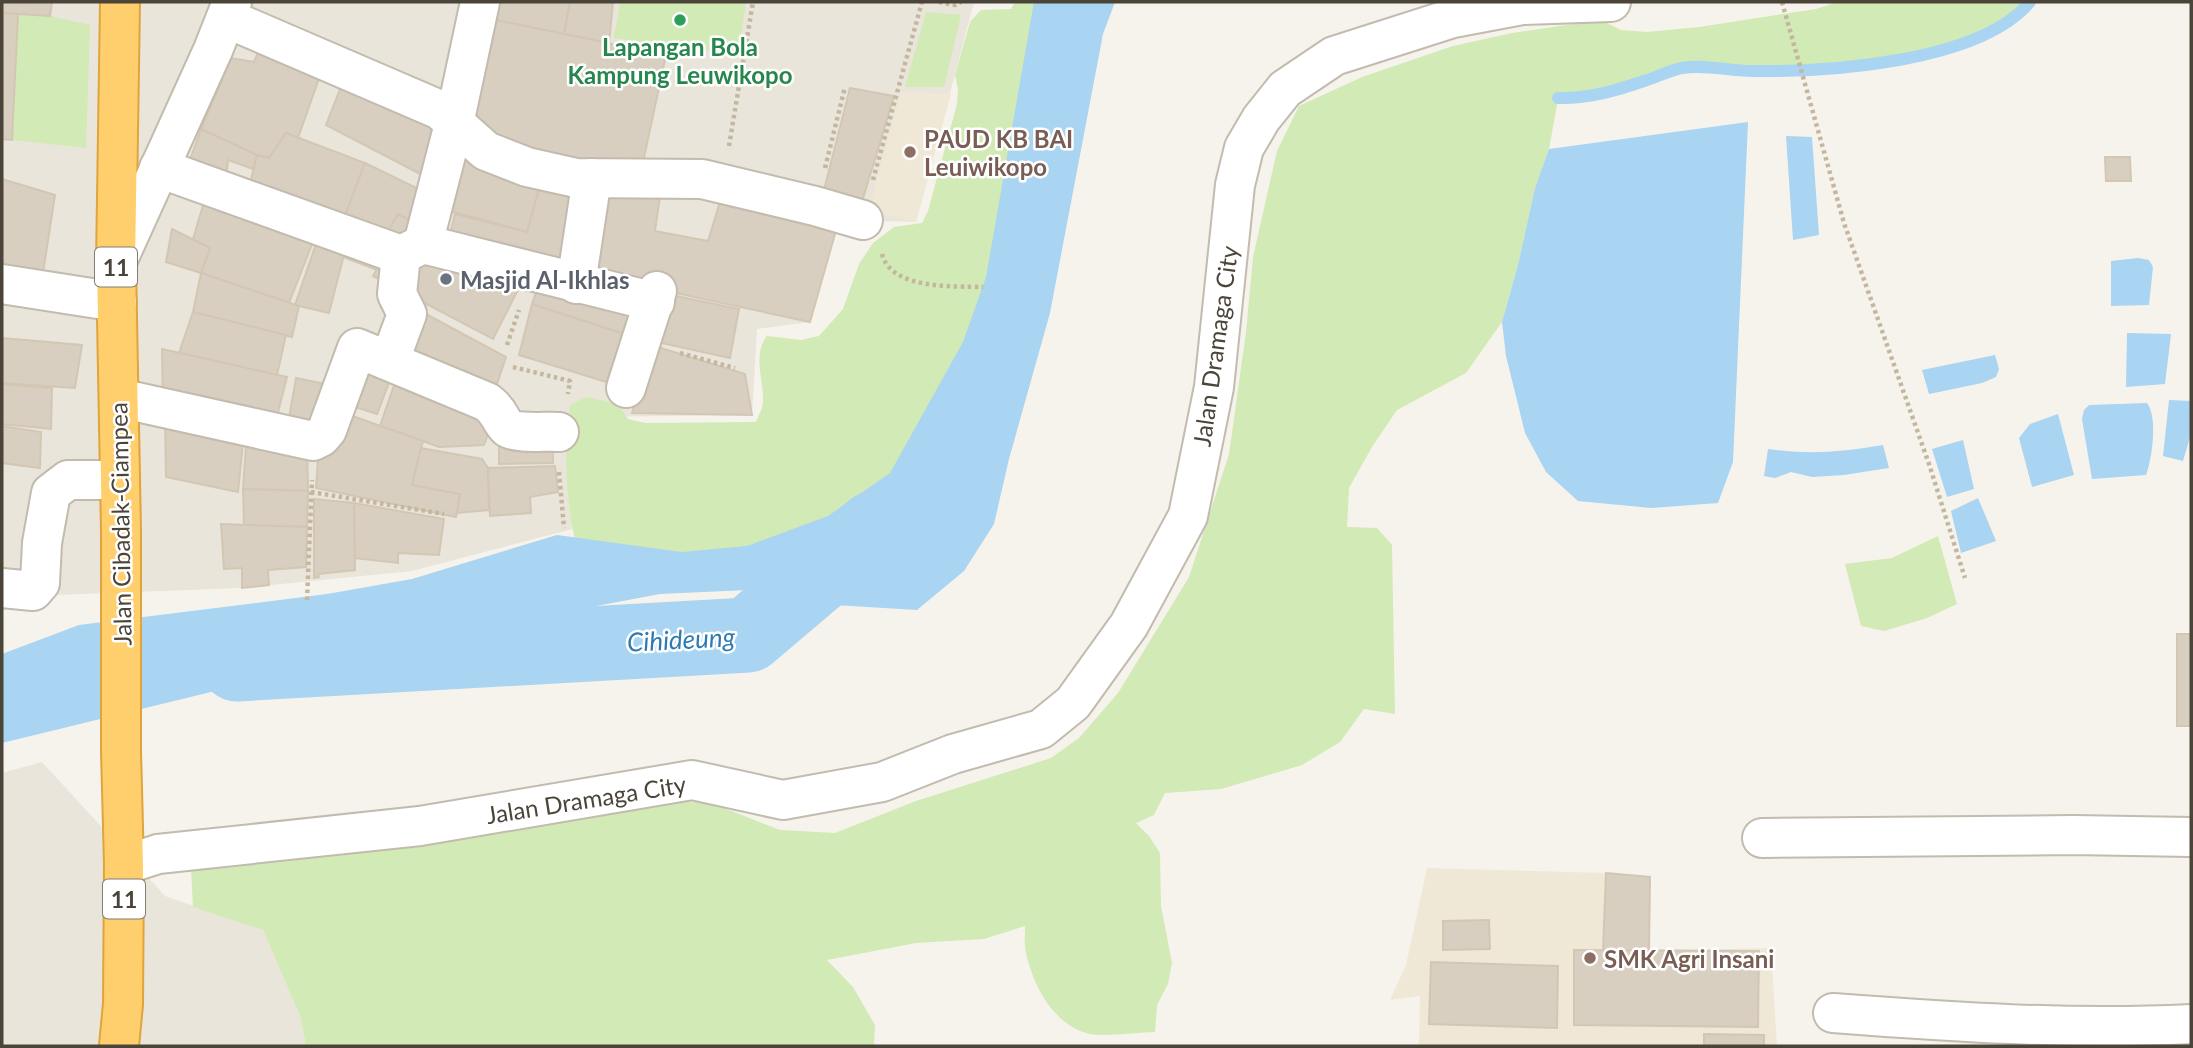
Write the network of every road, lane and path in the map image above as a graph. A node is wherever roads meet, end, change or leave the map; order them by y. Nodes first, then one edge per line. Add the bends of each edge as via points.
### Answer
1 (120, 2) edge
2 (481, 2) edge
3 (753, 2) edge
4 (922, 2) edge
5 (939, 2) edge
6 (961, 2) edge
7 (1611, 2) edge
8 (1782, 2) edge
9 (229, 10) edge
10 (845, 87) dead end
11 (454, 124) junction
12 (159, 168) junction
13 (592, 178) junction
14 (723, 185) junction
15 (815, 206) junction
16 (863, 220) junction
17 (412, 250) junction
18 (116, 264) junction
19 (2, 284) edge
20 (576, 284) junction
21 (983, 288) dead end
22 (117, 302) junction
23 (642, 342) junction
24 (390, 360) junction
25 (735, 368) dead end
26 (626, 388) dead end
27 (119, 398) junction
28 (559, 432) joint
29 (313, 441) junction
30 (120, 481) junction
31 (311, 492) junction
32 (444, 514) dead end
33 (564, 528) dead end
34 (1965, 578) dead end
35 (2, 588) edge
36 (307, 600) dead end
37 (2191, 837) edge
38 (1762, 838) dead end
39 (124, 865) junction
40 (1833, 1013) dead end
41 (2191, 1024) edge
42 (119, 1046) edge

1 - 18 highway, Jalan Cibadak-Ciampea / 11
2 - 11 street
3 - 14 path
4 - 16 path
5 - 6 path
7 - 39 street, Jalan Dramaga City via 1522,5 1453,19 1334,56 1285,89 1261,119 1244,148 1235,186 1214,387 1188,516 1129,625 1073,703 1041,729 953,754 882,782 783,800 692,780 420,826 158,853
8 - 34 path via 1844,223
9 - 11 street via 440,110
9 - 12 street
10 - 15 path
11 - 13 street via 486,151 527,167
11 - 17 street
12 - 17 street
12 - 18 street
13 - 14 street via 702,179
13 - 20 street
14 - 15 street
15 - 16 street
16 - 21 path via 883,229 883,259 901,276 918,284
17 - 20 street
17 - 24 street via 397,294 407,314
18 - 22 highway, Jalan Cibadak-Ciampea / 11
19 - 22 street
20 - 23 street via 656,296
22 - 27 highway, Jalan Cibadak-Ciampea / 11
23 - 25 path
23 - 26 street
24 - 28 street via 487,402 514,430
24 - 29 street via 357,348 327,430
27 - 29 street
27 - 30 highway, Jalan Cibadak-Ciampea / 11
28 - 33 path
29 - 31 path
30 - 35 street via 68,480 51,493 40,583 33,591
30 - 39 highway, Jalan Cibadak-Ciampea / 11
31 - 32 path
31 - 36 path
37 - 38 street
39 - 42 highway, Jalan Cibadak-Ciampea / 11
40 - 41 street via 1963,1023

